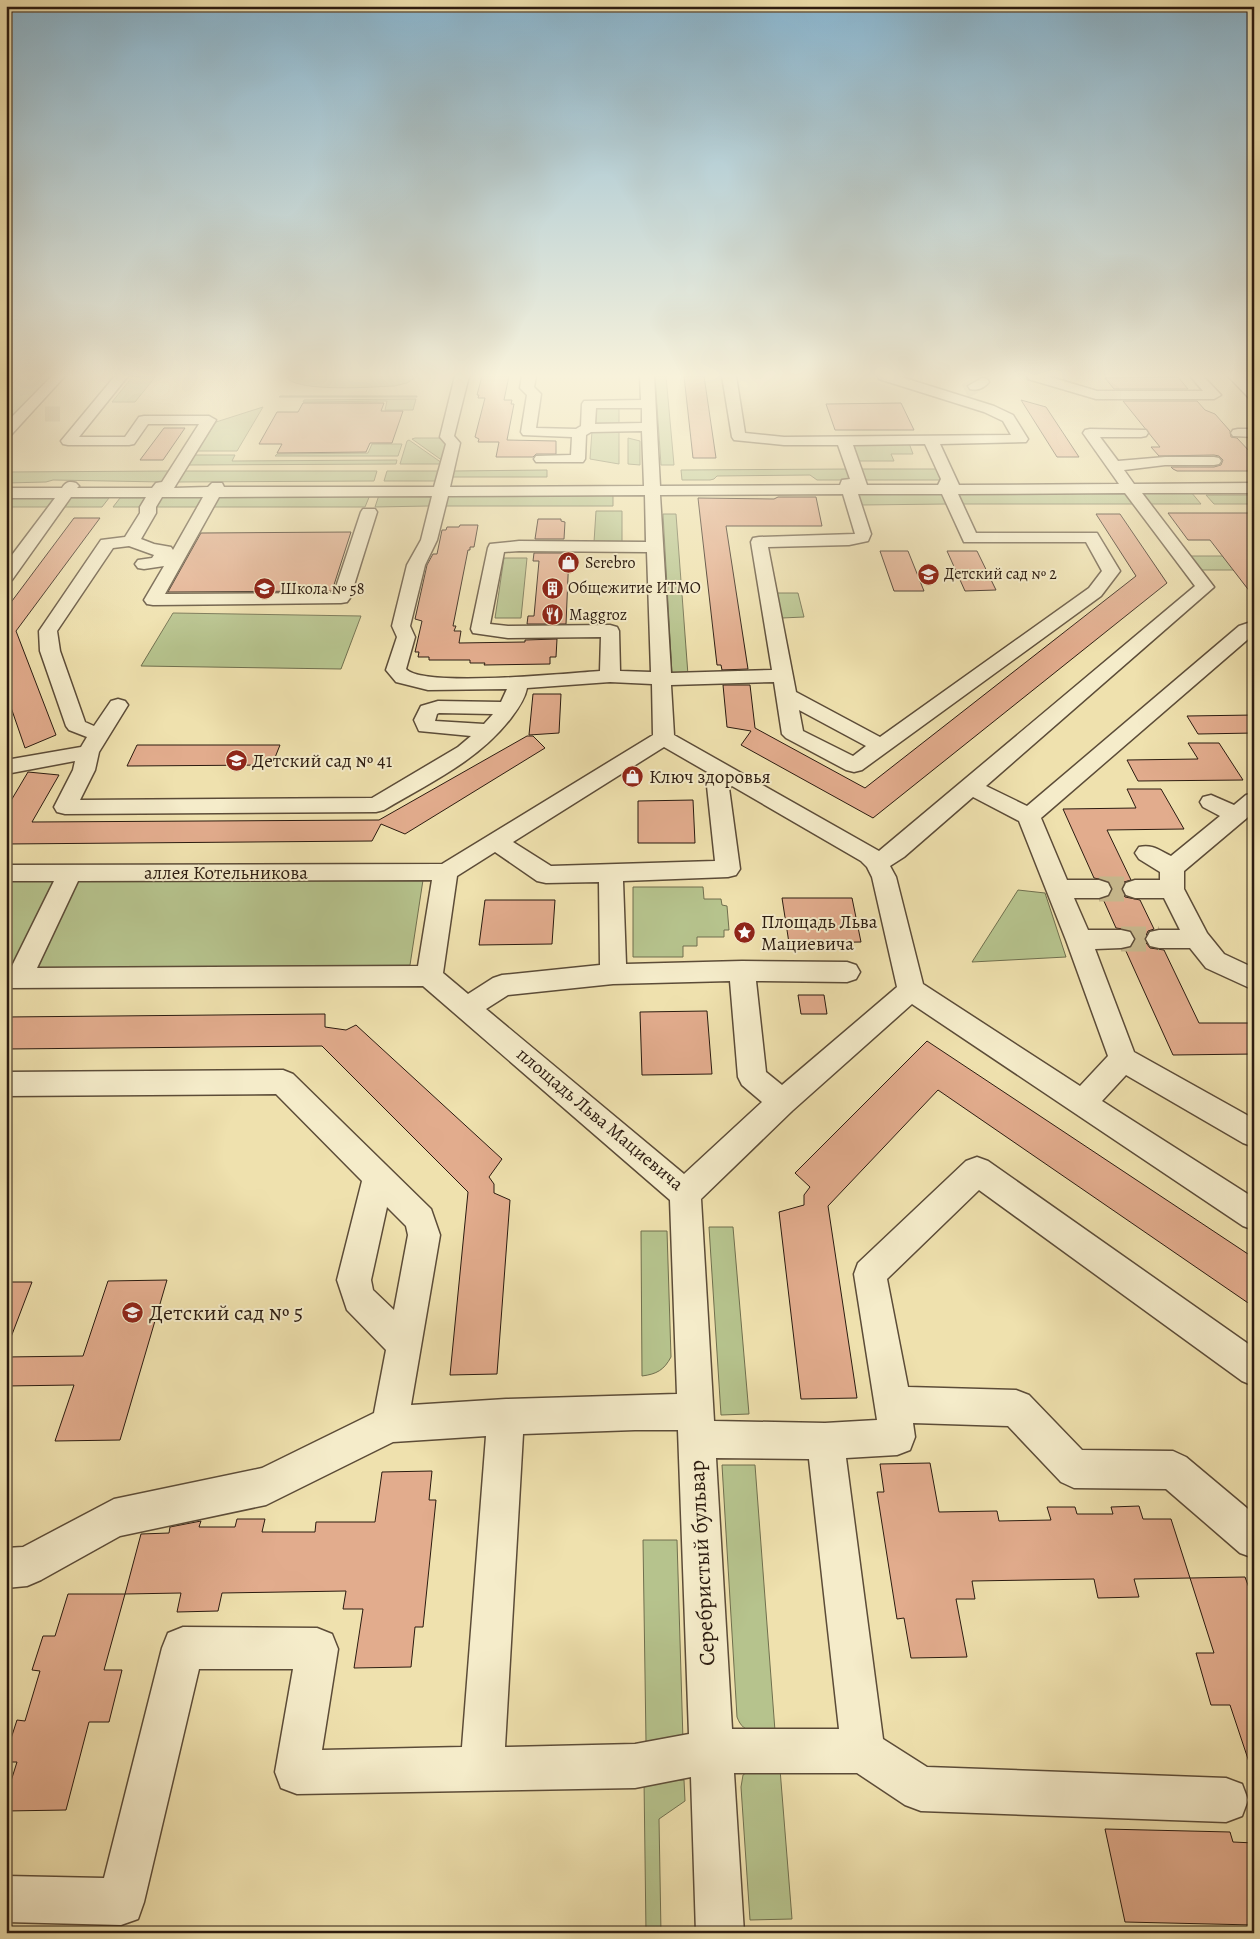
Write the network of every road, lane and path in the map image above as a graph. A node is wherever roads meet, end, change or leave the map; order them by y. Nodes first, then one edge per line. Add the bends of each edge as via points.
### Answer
1 (177, 466) edge
2 (447, 466) edge
3 (651, 466) edge
4 (850, 466) edge
5 (941, 466) edge
6 (1114, 466) edge
7 (1254, 482) edge
8 (1127, 485) junction
9 (6, 486) edge
10 (854, 486) junction
11 (949, 486) junction
12 (652, 487) junction
13 (442, 488) junction
14 (1254, 488) edge
15 (69, 489) junction
16 (162, 489) junction
17 (215, 489) junction
18 (118, 492) junction
19 (6, 493) edge
20 (108, 507) dead end
21 (369, 512) dead end
22 (131, 541) junction
23 (655, 546) junction
24 (95, 562) junction
25 (117, 562) dead end
26 (144, 564) dead end
27 (9, 569) edge
28 (1254, 627) edge
29 (1244, 644) edge
30 (610, 676) junction
31 (661, 680) junction
32 (518, 683) junction
33 (784, 686) junction
34 (118, 704) dead end
35 (508, 708) junction
36 (490, 731) junction
37 (664, 738) junction
38 (94, 743) junction
39 (881, 746) junction
40 (6, 767) edge
41 (732, 777) junction
42 (971, 787) junction
43 (1211, 802) dead end
44 (1245, 808) edge
45 (1029, 816) junction
46 (495, 841) junction
47 (1147, 853) dead end
48 (878, 863) junction
49 (446, 872) junction
50 (70, 873) junction
51 (611, 873) junction
52 (6, 874) edge
53 (1172, 878) junction
54 (1058, 889) junction
55 (1099, 889) tunnel mouth
56 (1135, 889) tunnel mouth
57 (1121, 939) tunnel mouth
58 (1159, 939) tunnel mouth
59 (1197, 939) junction
60 (1079, 940) junction
61 (742, 971) junction
62 (847, 972) dead end
63 (613, 974) junction
64 (429, 976) junction
65 (12, 978) edge
66 (1238, 978) edge
67 (910, 990) junction
68 (467, 1008) junction
69 (1123, 1059) junction
70 (6, 1084) edge
71 (782, 1102) junction
72 (1082, 1103) junction
73 (1243, 1119) edge
74 (378, 1177) junction
75 (685, 1194) junction
76 (1254, 1216) edge
77 (404, 1344) junction
78 (1254, 1369) edge
79 (893, 1406) junction
80 (506, 1417) junction
81 (390, 1424) junction
82 (696, 1426) junction
83 (825, 1441) junction
84 (1254, 1539) edge
85 (6, 1568) edge
86 (712, 1751) junction
87 (863, 1751) junction
88 (482, 1769) junction
89 (1226, 1800) dead end
90 (6, 1898) edge
91 (720, 1933) edge

1 - 16 street
2 - 13 street
3 - 12 street
4 - 10 street
5 - 11 street
6 - 8 street
7 - 8 street
8 - 11 street
8 - 14 street
8 - 42 street via 1205,587
9 - 15 street
10 - 11 street
10 - 12 street
10 - 33 street via 862,537 758,542
11 - 39 street via 970,538 1091,537 1111,571 1095,592
12 - 13 street
12 - 23 street
13 - 17 street
13 - 32 street via 429,540 416,565 401,626 406,638 396,670 403,678 428,684
15 - 16 street
15 - 18 street
15 - 19 street
15 - 27 street
16 - 17 street
16 - 18 street
16 - 22 street via 148,507 148,513
17 - 21 street via 153,600 341,598
18 - 20 street
22 - 24 street via 107,544
22 - 26 street via 165,551 158,562
23 - 30 street via 496,548 480,629 610,632
23 - 31 street
24 - 25 street
24 - 38 street via 48,631 50,651 76,726 86,731
28 - 29 street via 1246,630
29 - 45 street via 1088,777
30 - 31 street
30 - 32 street
31 - 33 street
31 - 37 street
32 - 35 street
33 - 39 street
33 - 39 street via 793,734 854,765
34 - 38 street
35 - 36 street
35 - 36 street via 438,707 428,710 424,720 426,727
36 - 38 street via 466,752 376,805 65,807
37 - 41 street
37 - 46 street
38 - 40 street
41 - 48 street
41 - 51 street via 718,786 728,869
42 - 45 street
42 - 48 street
43 - 44 street
44 - 53 street
45 - 54 street
46 - 49 street
46 - 51 street via 546,875
47 - 53 street
48 - 67 street via 884,876
49 - 50 street, аллея Котельникова
49 - 64 street
50 - 52 street, аллея Котельникова
50 - 65 street
51 - 63 street
53 - 56 street
53 - 59 street
54 - 55 street
54 - 60 street
57 - 60 street
58 - 59 street
59 - 66 street via 1216,961
60 - 69 street
61 - 62 street
61 - 63 street
61 - 71 street via 752,1078
63 - 68 street via 502,984
64 - 65 street
64 - 68 street, площадь Льва Мациевича
67 - 71 street, площадь Льва Мациевича
67 - 72 street
68 - 75 street, площадь Льва Мациевича
69 - 72 street
69 - 73 street
70 - 74 street via 283,1082
71 - 75 street, площадь Льва Мациевича
72 - 76 street
74 - 77 street via 420,1219 424,1235
74 - 77 street via 354,1280 360,1299
75 - 82 street, Серебристый бульвар
77 - 81 street
78 - 79 street via 977,1171 870,1274
79 - 83 street via 897,1438
79 - 84 street via 1016,1408 1074,1470 1173,1470
80 - 81 street
80 - 82 street via 635,1412
80 - 88 street
81 - 85 street via 266,1486 114,1518 27,1566
82 - 83 street
82 - 86 street, Серебристый бульвар
83 - 87 street
86 - 87 street
86 - 88 street via 635,1766
86 - 91 street, Серебристый бульвар
87 - 89 street via 921,1789
88 - 90 street via 297,1772 317,1649 183,1648 121,1902

